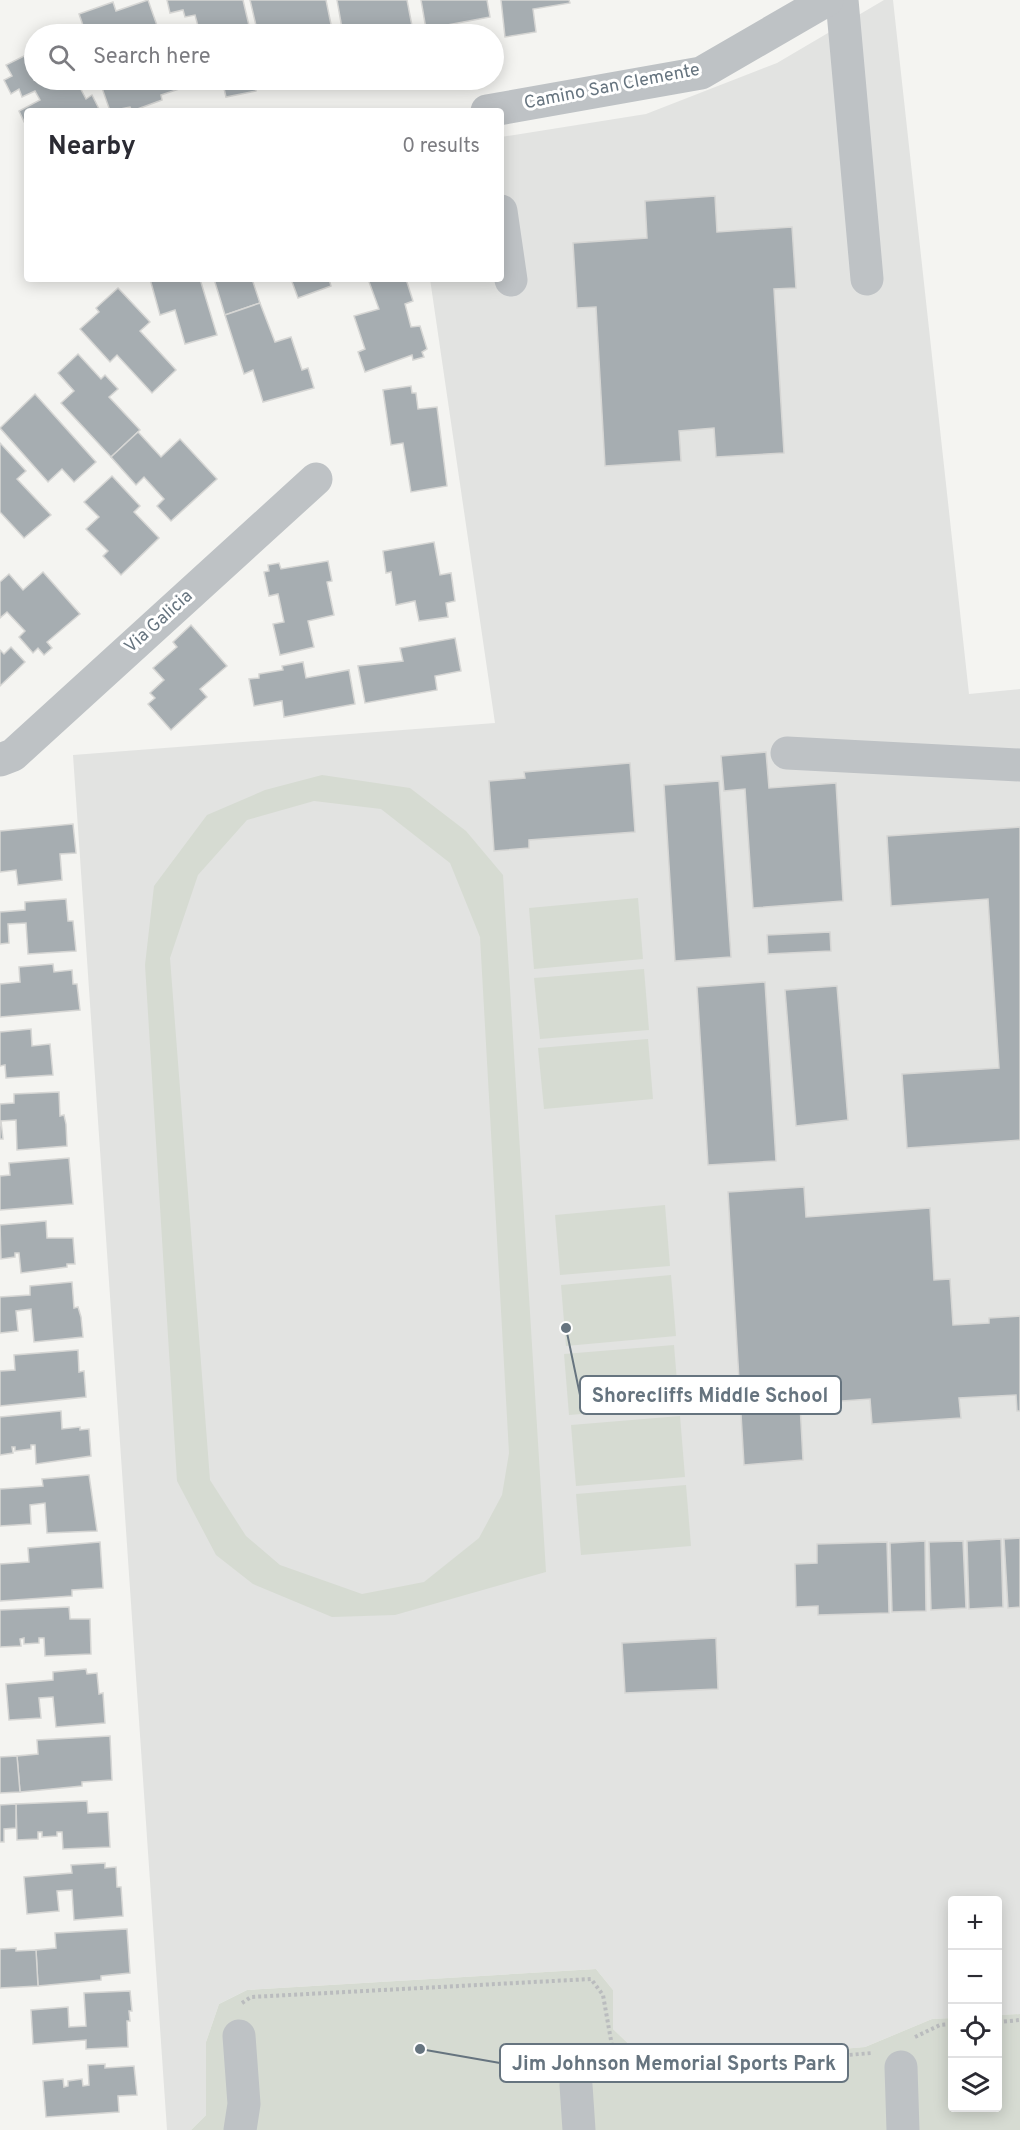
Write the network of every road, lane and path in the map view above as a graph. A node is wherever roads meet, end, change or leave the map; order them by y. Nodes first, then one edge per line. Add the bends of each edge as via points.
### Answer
1 (827, 0) edge
2 (842, 0) edge
3 (504, 108) edge
4 (504, 232) edge
5 (867, 279) dead end
6 (511, 280) dead end
7 (316, 479) dead end
8 (787, 753) dead end
9 (0, 760) edge
10 (1020, 765) edge
11 (1020, 2020) edge
12 (236, 2022) joint
13 (1002, 2022) edge
14 (948, 2024) edge
15 (897, 2053) junction
16 (576, 2085) dead end
17 (240, 2130) edge
18 (579, 2130) edge
19 (903, 2130) edge

1 - 3 street, Camino San Clemente via 700,73
2 - 5 street
4 - 6 street
7 - 9 street, Via Galicia via 13,755
8 - 10 street
11 - 13 path
12 - 15 path via 251,1997 591,1979 603,1995 612,2046 636,2060 682,2069
12 - 17 street via 244,2104
14 - 15 path via 940,2025
15 - 19 street
16 - 18 street

